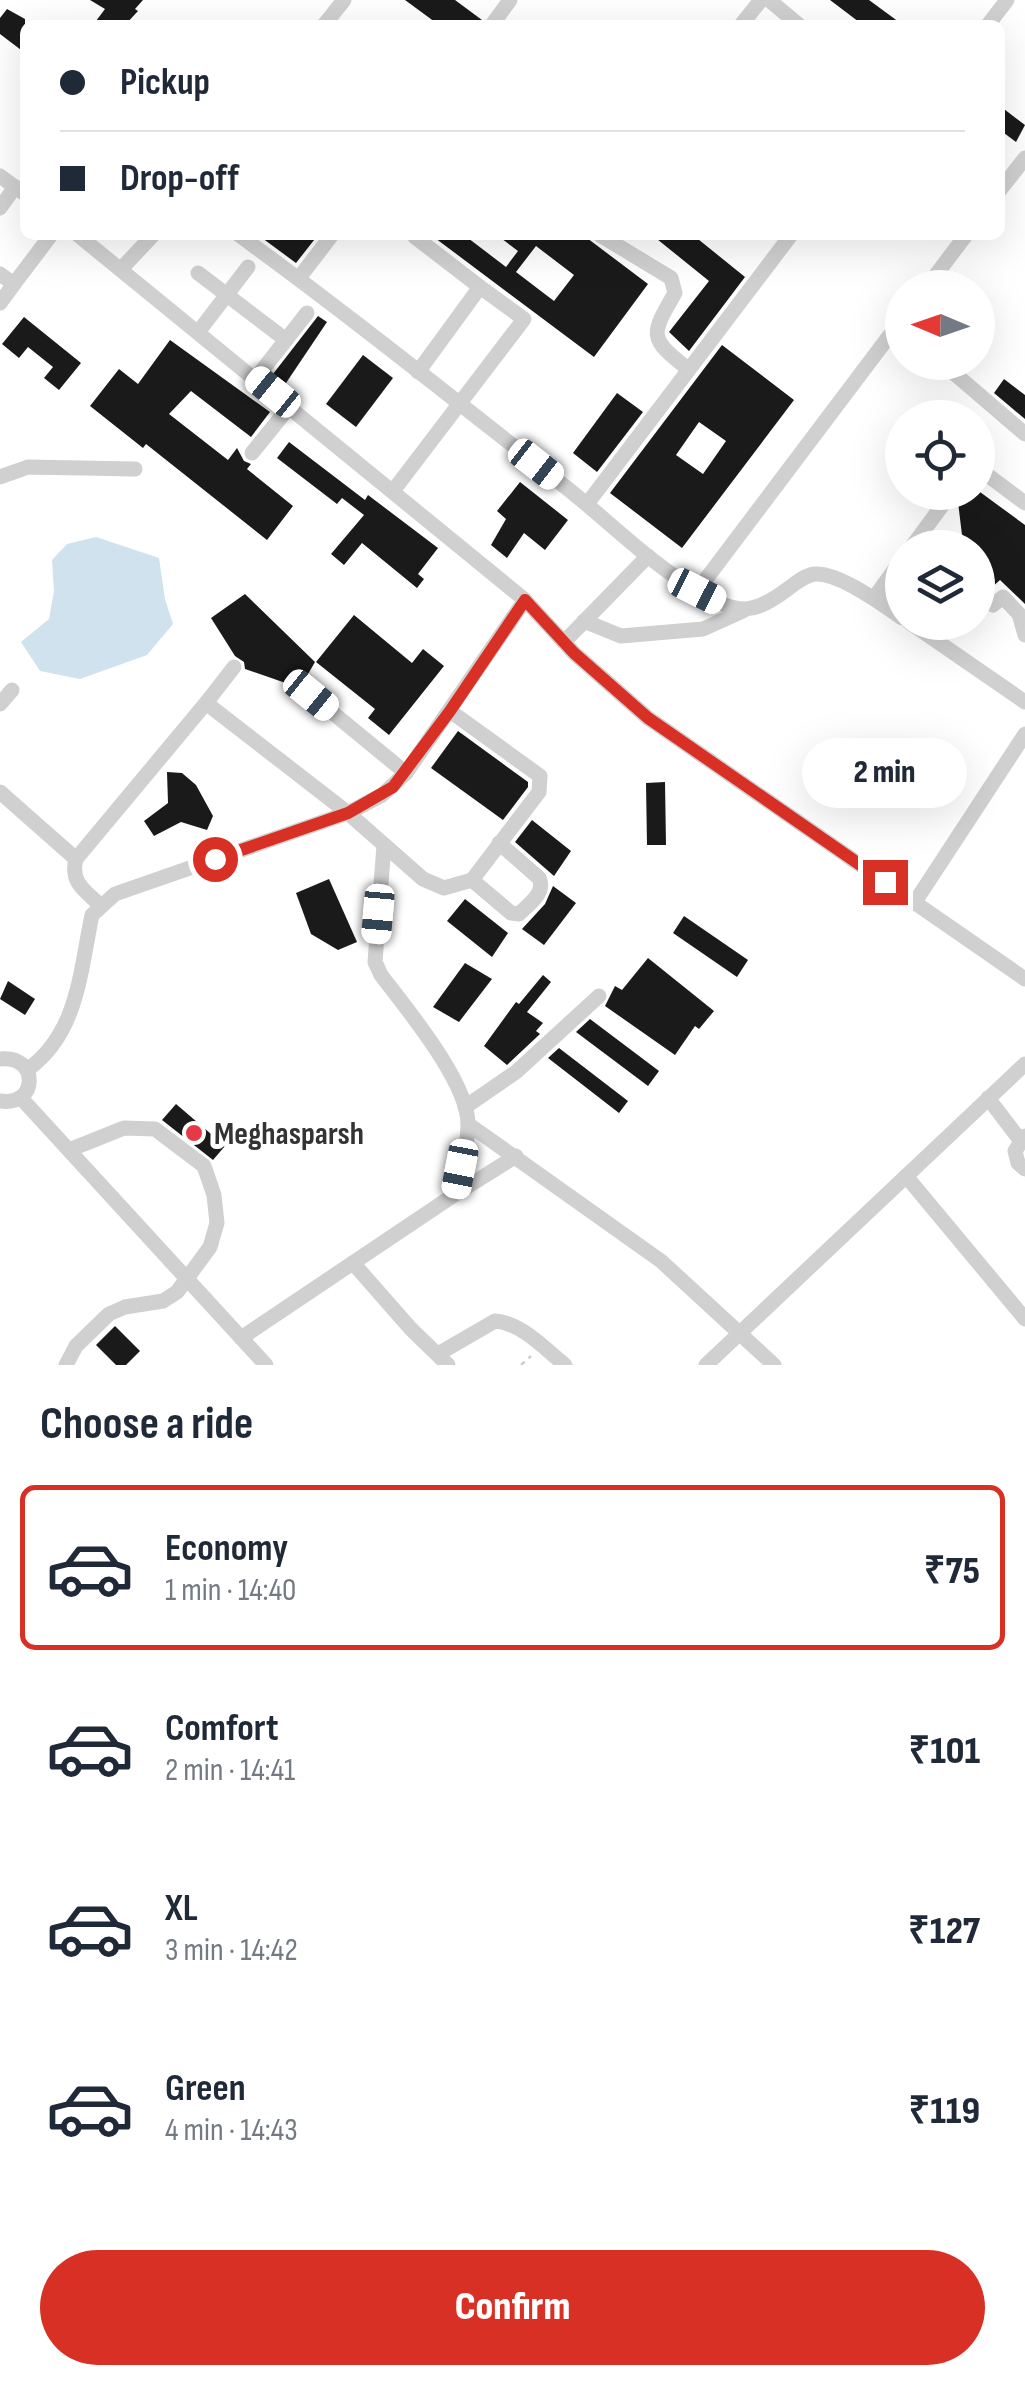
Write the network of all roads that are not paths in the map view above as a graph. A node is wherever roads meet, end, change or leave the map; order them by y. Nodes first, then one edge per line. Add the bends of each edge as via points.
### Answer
1 (344, 0) edge
2 (761, 0) edge
3 (768, 0) edge
4 (797, 0) edge
5 (1007, 0) edge
6 (328, 20) edge
7 (746, 20) edge
8 (793, 20) edge
9 (992, 20) edge
10 (1025, 158) edge
11 (0, 176) edge
12 (1005, 182) edge
13 (20, 191) edge
14 (0, 208) edge
15 (47, 240) edge
16 (85, 240) edge
17 (148, 240) edge
18 (246, 240) edge
19 (328, 240) edge
20 (422, 240) edge
21 (608, 240) edge
22 (787, 240) edge
23 (962, 240) edge
24 (248, 266) dead end
25 (122, 268) junction
26 (940, 270) edge
27 (198, 273) dead end
28 (0, 274) edge
29 (299, 278) junction
30 (14, 284) junction
31 (480, 287) junction
32 (226, 295) junction
33 (0, 304) edge
34 (307, 313) dead end
35 (199, 331) junction
36 (286, 340) junction
37 (885, 346) edge
38 (688, 369) junction
39 (418, 372) junction
40 (256, 378) junction
41 (962, 380) edge
42 (460, 405) junction
43 (290, 406) junction
44 (1025, 434) edge
45 (252, 453) dead end
46 (136, 469) dead end
47 (0, 477) edge
48 (995, 481) edge
49 (393, 491) junction
50 (1025, 503) edge
51 (587, 504) junction
52 (648, 556) junction
53 (885, 583) edge
54 (697, 591) junction
55 (885, 594) edge
56 (874, 598) junction
57 (525, 600) junction
58 (995, 603) edge
59 (885, 606) edge
60 (745, 610) junction
61 (584, 621) junction
62 (1025, 635) edge
63 (936, 640) edge
64 (564, 642) junction
65 (234, 667) dead end
66 (12, 690) dead end
67 (311, 695) dead end
68 (1024, 700) edge
69 (206, 703) junction
70 (0, 704) edge
71 (450, 711) junction
72 (1025, 734) edge
73 (406, 773) junction
74 (0, 792) edge
75 (348, 813) junction
76 (500, 842) junction
77 (384, 845) junction
78 (76, 859) junction
79 (472, 880) junction
80 (915, 902) junction
81 (100, 904) junction
82 (1025, 978) edge
83 (599, 996) dead end
84 (0, 1059) edge
85 (1025, 1064) edge
86 (27, 1070) junction
87 (21, 1098) junction
88 (988, 1098) junction
89 (0, 1102) edge
90 (464, 1107) junction
91 (468, 1124) junction
92 (1022, 1138) edge
93 (69, 1150) junction
94 (516, 1156) junction
95 (1025, 1168) edge
96 (906, 1176) junction
97 (454, 1195) junction
98 (353, 1263) junction
99 (186, 1278) junction
100 (1025, 1318) edge
101 (741, 1331) junction
102 (241, 1338) junction
103 (443, 1360) edge
104 (66, 1365) edge
105 (266, 1365) edge
106 (565, 1365) edge
107 (706, 1365) edge
108 (774, 1365) edge

1 - 6 lane
2 - 7 lane
3 - 8 lane
4 - 8 lane
5 - 9 lane
10 - 12 lane
11 - 13 lane
13 - 14 lane
15 - 30 lane
16 - 25 lane
17 - 25 lane
18 - 29 lane
19 - 29 lane
20 - 31 lane
21 - 38 lane via 670,278 675,293 655,338
22 - 38 lane
23 - 26 lane
24 - 32 lane
25 - 35 lane
27 - 32 lane
28 - 30 lane
29 - 39 lane
30 - 33 lane
31 - 39 lane
31 - 42 lane via 524,319
32 - 35 lane
32 - 36 lane
34 - 36 lane
35 - 40 lane
36 - 40 lane
37 - 54 lane
38 - 51 lane
39 - 42 lane
40 - 43 lane
41 - 44 lane
42 - 49 lane
42 - 51 lane
43 - 45 lane
43 - 49 lane
46 - 47 lane via 28,468
48 - 50 lane
49 - 57 lane
51 - 52 lane
52 - 54 lane
52 - 61 lane
53 - 56 lane
54 - 60 lane
55 - 56 lane
56 - 59 lane
56 - 60 lane via 814,574 765,606
57 - 64 lane
57 - 71 lane
58 - 62 lane via 1003,597 1019,614
60 - 61 lane via 702,628 620,636
61 - 64 lane
63 - 68 lane
64 - 80 lane via 648,718
65 - 69 lane
66 - 70 lane
67 - 73 lane
69 - 75 lane
69 - 78 lane
71 - 73 lane
71 - 76 lane via 540,776 539,792
72 - 80 lane
73 - 75 lane
74 - 78 lane
75 - 77 lane
75 - 81 lane
76 - 79 lane
76 - 79 lane via 539,878 540,892 511,914
77 - 79 lane via 433,885
77 - 90 lane via 375,962 450,1073
78 - 81 lane via 76,883
80 - 82 lane
81 - 86 lane via 66,1026 47,1056
83 - 90 lane via 516,1072
84 - 86 lane via 18,1060
85 - 88 lane
86 - 87 lane
87 - 89 lane
87 - 93 lane
88 - 92 lane
88 - 96 lane
90 - 91 lane
91 - 94 lane
91 - 97 lane
92 - 95 lane via 1016,1157
93 - 99 lane
93 - 99 lane via 124,1128 155,1129 204,1166 217,1223 210,1247
94 - 97 lane
94 - 101 lane via 661,1261
96 - 100 lane
96 - 101 lane
97 - 98 lane
98 - 102 lane
98 - 103 lane
99 - 102 lane
99 - 104 lane via 163,1301 109,1314
101 - 107 lane
101 - 108 lane
102 - 105 lane
103 - 106 lane via 495,1321 516,1326

